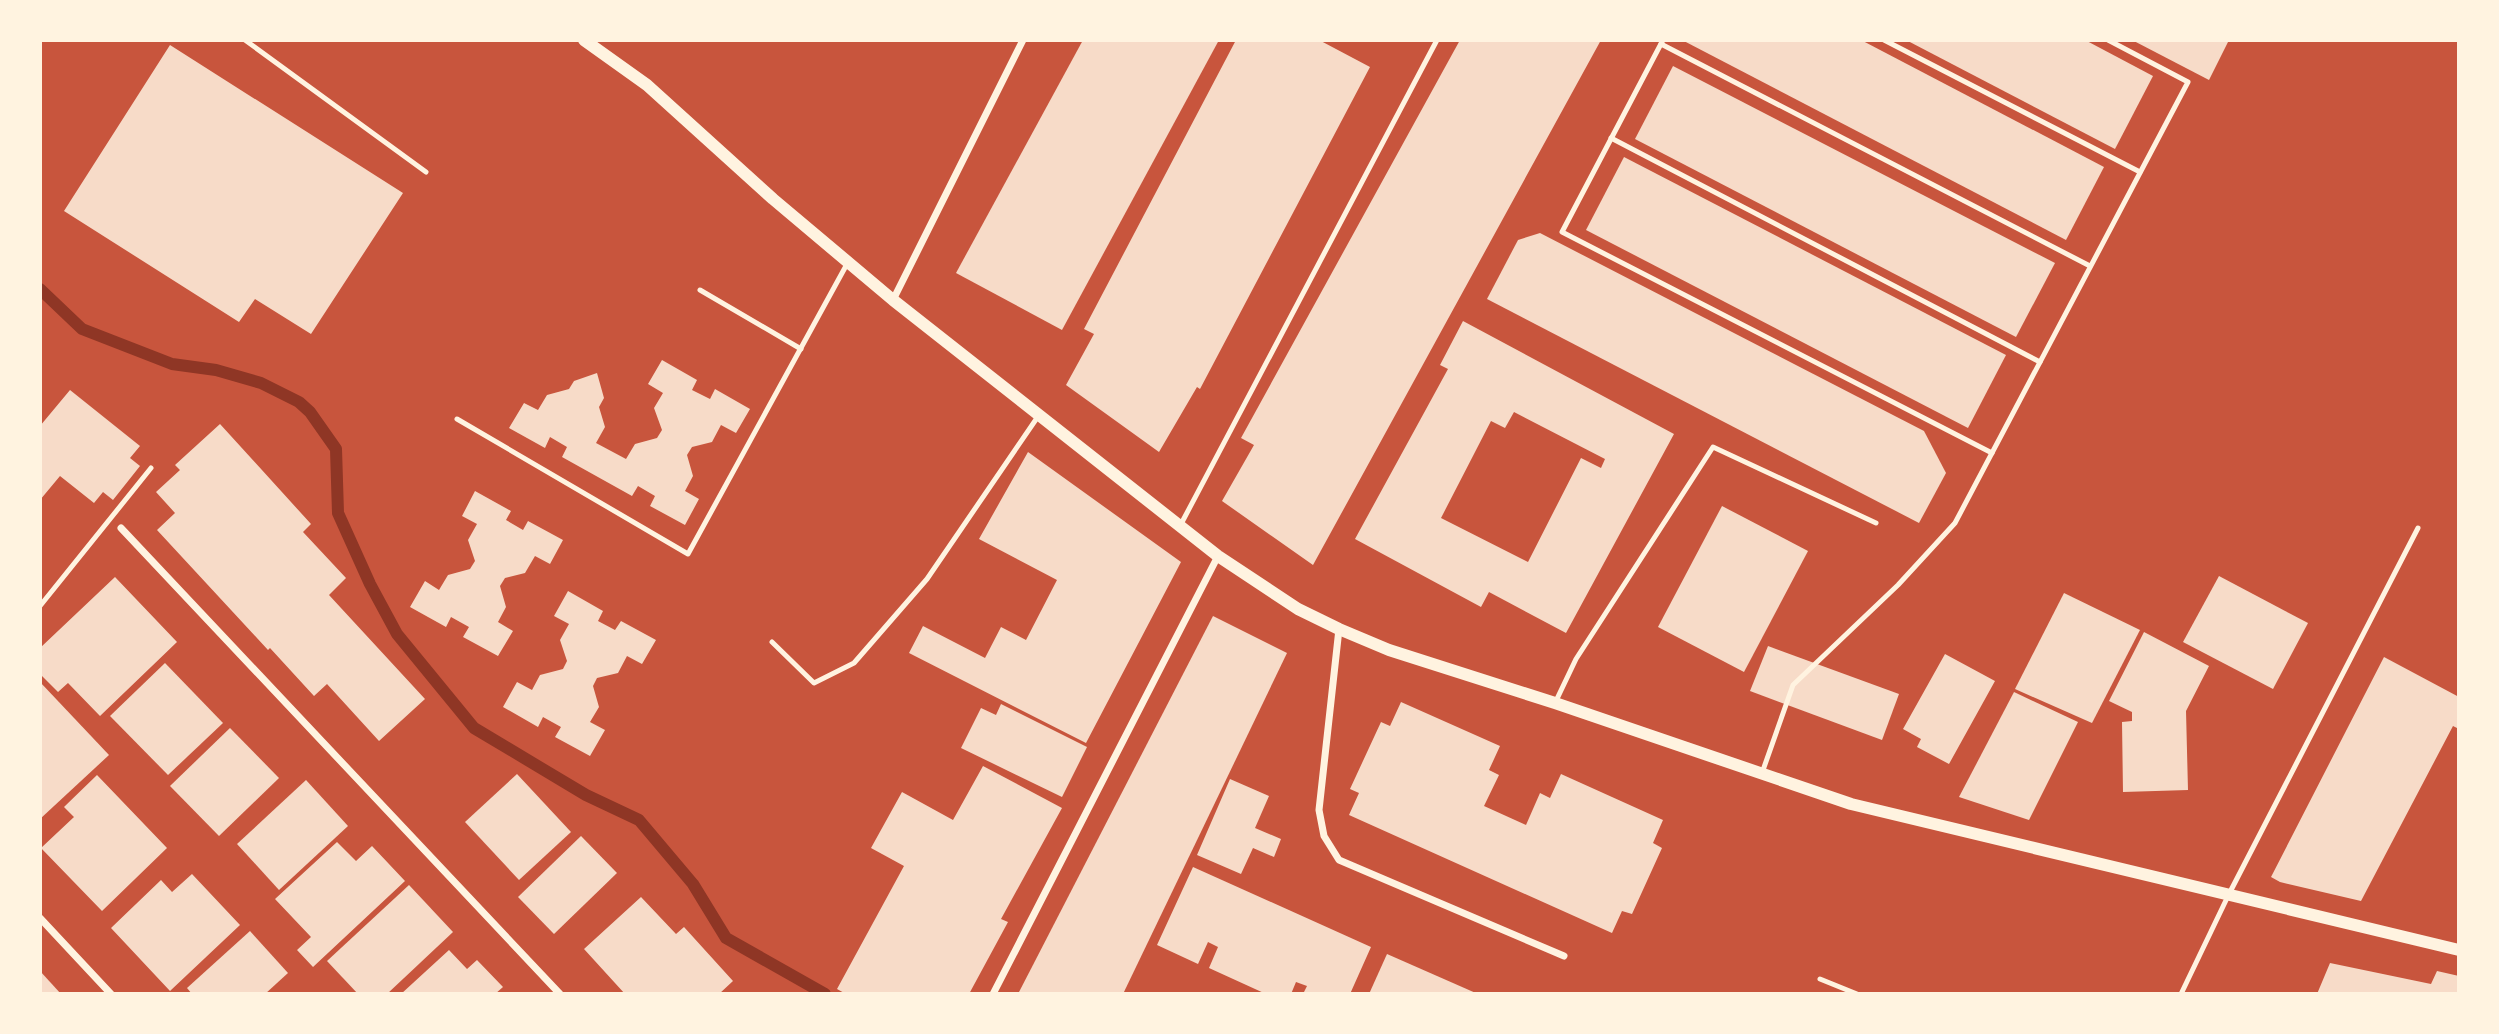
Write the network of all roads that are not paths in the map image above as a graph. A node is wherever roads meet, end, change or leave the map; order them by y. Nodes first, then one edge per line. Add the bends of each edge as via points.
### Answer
1 (246, 40) edge
2 (584, 40) edge
3 (1023, 40) edge
4 (1437, 40) edge
5 (1884, 40) edge
6 (2108, 40) edge
7 (1662, 42) edge
8 (1611, 138) junction
9 (426, 172) dead end
10 (2140, 172) junction
11 (848, 262) junction
12 (2090, 266) junction
13 (700, 290) dead end
14 (893, 300) junction
15 (801, 349) junction
16 (2040, 362) junction
17 (1039, 415) junction
18 (457, 419) dead end
19 (1992, 453) junction
20 (151, 468) dead end
21 (111, 518) junction
22 (1876, 523) dead end
23 (1180, 526) junction
24 (121, 528) joint
25 (2418, 528) dead end
26 (1218, 556) junction
27 (40, 606) edge
28 (1339, 629) junction
29 (772, 642) dead end
30 (1555, 703) junction
31 (1762, 773) junction
32 (2229, 894) junction
33 (40, 918) edge
34 (2459, 950) edge
35 (1564, 956) dead end
36 (1820, 979) dead end
37 (111, 994) edge
38 (560, 994) edge
39 (993, 994) edge
40 (1857, 994) edge
41 (2181, 994) edge

1 - 9 lane
2 - 11 street via 647,85
3 - 14 street
4 - 23 lane
5 - 10 lane
6 - 10 lane via 2189,82
7 - 8 lane
7 - 12 lane
8 - 16 lane
8 - 19 lane via 1562,232
10 - 12 lane
11 - 14 street
11 - 15 lane
12 - 16 lane
13 - 15 lane
14 - 17 street
15 - 18 lane via 688,554
16 - 19 lane
17 - 23 street
17 - 29 lane via 927,579 854,663 814,683
19 - 31 lane via 1955,523 1898,585 1793,685
20 - 21 lane
21 - 24 lane
21 - 27 lane
22 - 30 lane via 1713,447 1576,659
23 - 26 street
24 - 38 street
25 - 32 lane
26 - 28 street via 1298,609
26 - 39 street
28 - 30 street
28 - 35 street via 1319,810 1324,836 1339,860
30 - 31 street
31 - 32 street via 1851,804
32 - 34 street
32 - 41 lane
33 - 37 street
36 - 40 lane

